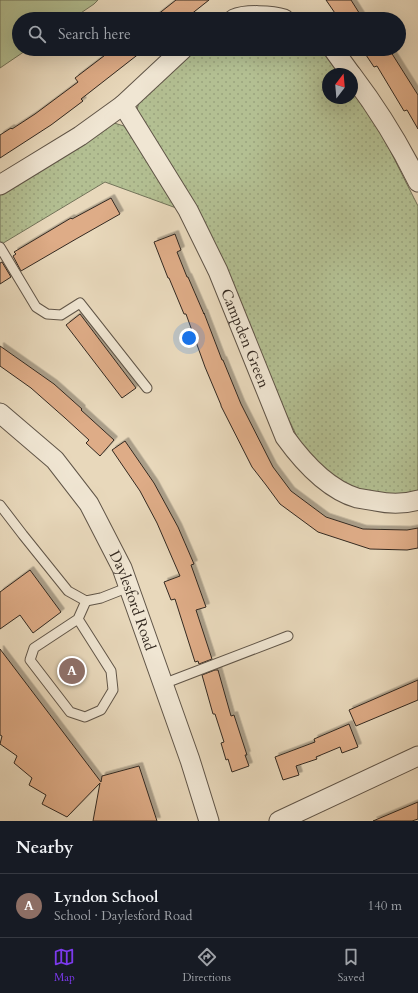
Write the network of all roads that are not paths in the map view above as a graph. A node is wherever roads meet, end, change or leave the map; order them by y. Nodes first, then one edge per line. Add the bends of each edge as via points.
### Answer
1 (176, 56) edge
2 (338, 56) edge
3 (347, 68) edge
4 (358, 82) edge
5 (123, 105) junction
6 (418, 182) edge
7 (0, 185) edge
8 (0, 247) edge
9 (147, 388) dead end
10 (1, 417) edge
11 (418, 500) edge
12 (0, 505) edge
13 (129, 587) junction
14 (86, 601) junction
15 (78, 618) junction
16 (288, 636) dead end
17 (163, 684) junction
18 (418, 756) edge
19 (209, 821) edge
20 (279, 821) edge

1 - 5 street
2 - 3 street
4 - 6 street
5 - 7 street via 80,136
5 - 11 street, Campden Green via 188,210 218,271 285,437 297,454 329,484 357,498 384,503
8 - 9 lane via 36,307 47,314 61,315 80,303
10 - 13 street, Daylesford Road via 55,460 89,504
12 - 14 lane via 68,591
13 - 14 lane
13 - 17 street, Daylesford Road
14 - 15 lane
15 - 15 lane via 34,648 30,660 70,712 85,717 100,710 113,690 111,670
16 - 17 lane
17 - 19 street, Daylesford Road
18 - 20 street

